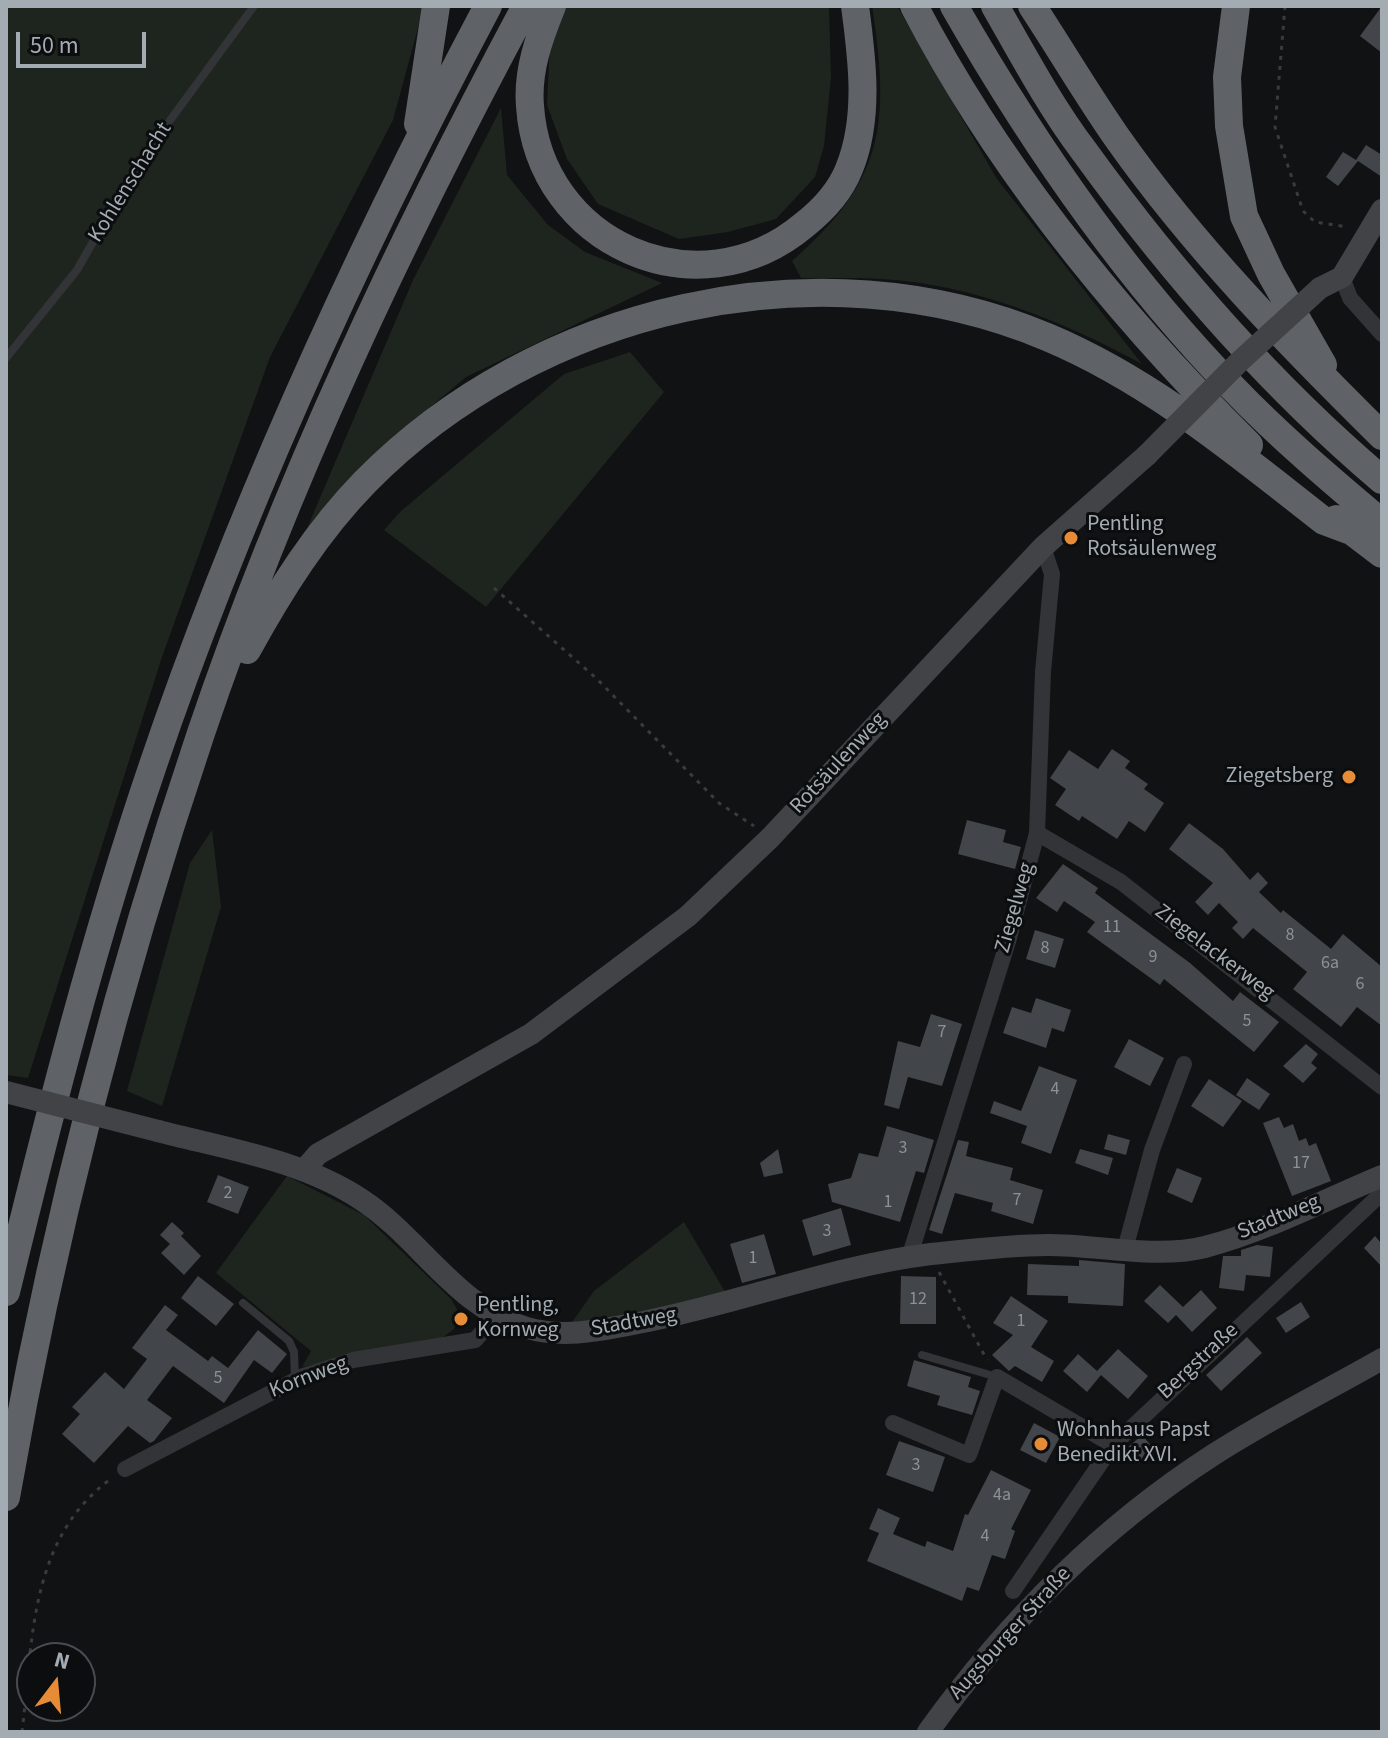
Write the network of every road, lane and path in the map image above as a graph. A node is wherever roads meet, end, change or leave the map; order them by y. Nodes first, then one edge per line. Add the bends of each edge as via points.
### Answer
1 (254, 6) edge
2 (436, 6) edge
3 (488, 6) edge
4 (526, 6) edge
5 (552, 6) edge
6 (855, 6) edge
7 (914, 6) edge
8 (954, 6) edge
9 (995, 6) edge
10 (1032, 6) edge
11 (1236, 6) edge
12 (1285, 6) edge
13 (415, 144) junction
14 (1382, 210) edge
15 (1364, 235) junction
16 (1342, 277) junction
17 (1382, 334) edge
18 (6, 358) edge
19 (1342, 396) junction
20 (1382, 436) edge
21 (1382, 480) edge
22 (1382, 523) edge
23 (1348, 530) junction
24 (1043, 547) junction
25 (1382, 554) edge
26 (494, 588) dead end
27 (202, 730) junction
28 (1037, 833) junction
29 (770, 838) junction
30 (1184, 1064) dead end
31 (1382, 1087) edge
32 (6, 1092) edge
33 (304, 1170) junction
34 (1382, 1176) edge
35 (1382, 1193) edge
36 (1125, 1249) junction
37 (919, 1256) junction
38 (6, 1292) edge
39 (243, 1303) dead end
40 (498, 1315) junction
41 (922, 1355) dead end
42 (1382, 1359) edge
43 (997, 1377) junction
44 (295, 1380) junction
45 (893, 1423) dead end
46 (1113, 1445) junction
47 (125, 1469) joint
48 (6, 1497) edge
49 (1013, 1591) dead end
50 (22, 1732) edge
51 (928, 1732) edge

1 - 18 lane, Kohlenschacht via 135,168 77,270
2 - 13 highway
3 - 13 highway
4 - 27 highway via 386,283 280,527
5 - 6 highway via 536,45 529,107 538,145 570,208 603,238 638,256 713,265 783,243 832,199 850,168 863,72
7 - 23 highway via 947,69 1100,284 1200,397 1271,467
8 - 22 highway via 1008,100 1107,240 1233,388
9 - 21 highway via 1083,151 1207,305 1340,445
10 - 19 highway via 1119,140 1229,278
11 - 19 highway via 1227,77 1244,216 1271,274
12 - 15 path via 1275,127 1286,162 1303,211 1315,222 1345,225
13 - 38 highway via 293,405 153,766 52,1105
14 - 15 street
15 - 16 street
16 - 17 street via 1350,298
16 - 24 street, Rotsäulenweg, bridge via 1320,288
19 - 20 highway
23 - 25 highway
23 - 27 highway via 1324,521 1170,404 1047,337 957,308 883,296 807,292 729,300 581,337 519,368 428,426 365,482 300,563
24 - 28 street, Ziegelweg via 1052,574
24 - 29 street, Rotsäulenweg
26 - 29 path via 597,679 719,803
27 - 48 highway via 81,1137
28 - 31 street, Ziegelackerweg via 1121,882
28 - 37 street, Ziegelweg
29 - 33 street, Rotsäulenweg via 688,916 531,1034 318,1154
30 - 36 street via 1152,1150
32 - 33 street, Stadtweg, bridge
33 - 40 street, Stadtweg via 363,1201 457,1287
34 - 36 street, Stadtweg via 1203,1247
35 - 46 street, Bergstraße
36 - 37 street, Stadtweg via 1047,1245
37 - 40 street, Stadtweg via 691,1313 593,1331 558,1334
37 - 43 path
39 - 44 lane via 289,1341
40 - 44 street, Kornweg via 475,1340 353,1360
41 - 43 lane
42 - 51 street, Augsburger Straße via 1213,1455 1106,1534 1042,1592 965,1680
43 - 45 street via 969,1455
43 - 46 street
44 - 47 street, Kornweg
46 - 49 street, Bergstraße
47 - 50 path via 94,1491 70,1520 44,1568

